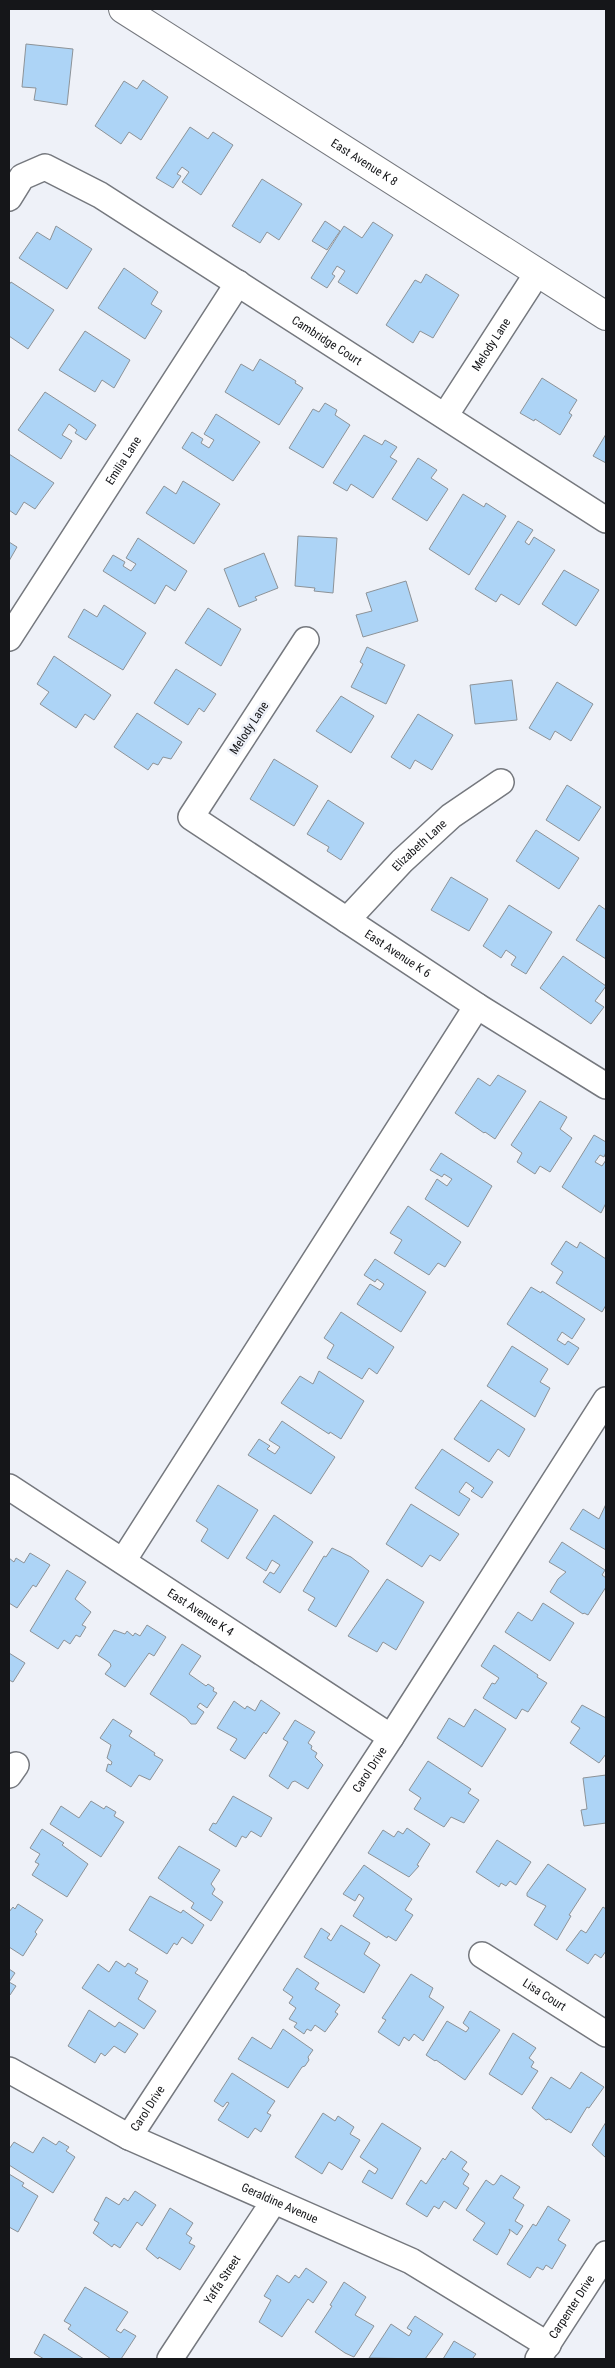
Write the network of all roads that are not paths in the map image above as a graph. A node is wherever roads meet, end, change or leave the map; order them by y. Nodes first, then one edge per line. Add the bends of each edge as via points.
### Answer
1 (123, 9) edge
2 (9, 198) edge
3 (538, 272) junction
4 (238, 283) junction
5 (606, 316) edge
6 (445, 416) junction
7 (606, 520) edge
8 (9, 638) edge
9 (306, 640) dead end
10 (501, 782) dead end
11 (191, 817) joint
12 (347, 920) junction
13 (477, 1006) junction
14 (606, 1086) edge
15 (606, 1400) edge
16 (9, 1487) edge
17 (123, 1561) junction
18 (391, 1736) junction
19 (482, 1955) dead end
20 (606, 2034) edge
21 (9, 2070) edge
22 (129, 2137) junction
23 (274, 2201) junction
24 (606, 2254) edge
25 (543, 2352) edge
26 (170, 2359) edge

1 - 3 street, East Avenue K 8
2 - 4 street, Cambridge Court via 22,177 45,167 100,195
3 - 5 street, East Avenue K 8
3 - 6 street, Melody Lane
4 - 6 street, Cambridge Court
4 - 8 street, Emilia Lane
6 - 7 street, Cambridge Court
9 - 11 street, Melody Lane
10 - 12 street, Elizabeth Lane via 451,816 402,861
11 - 12 street, East Avenue K 6
12 - 13 street, East Avenue K 6
13 - 14 street, East Avenue K 6
13 - 17 street
15 - 18 street, Carol Drive
16 - 17 street, East Avenue K 4
17 - 18 street, East Avenue K 4
18 - 22 street, Carol Drive
19 - 20 street, Lisa Court
21 - 22 street, Geraldine Avenue
22 - 23 street, Geraldine Avenue
23 - 25 street, Geraldine Avenue via 411,2261
23 - 26 street, Yaffa Street
24 - 25 street, Carpenter Drive

